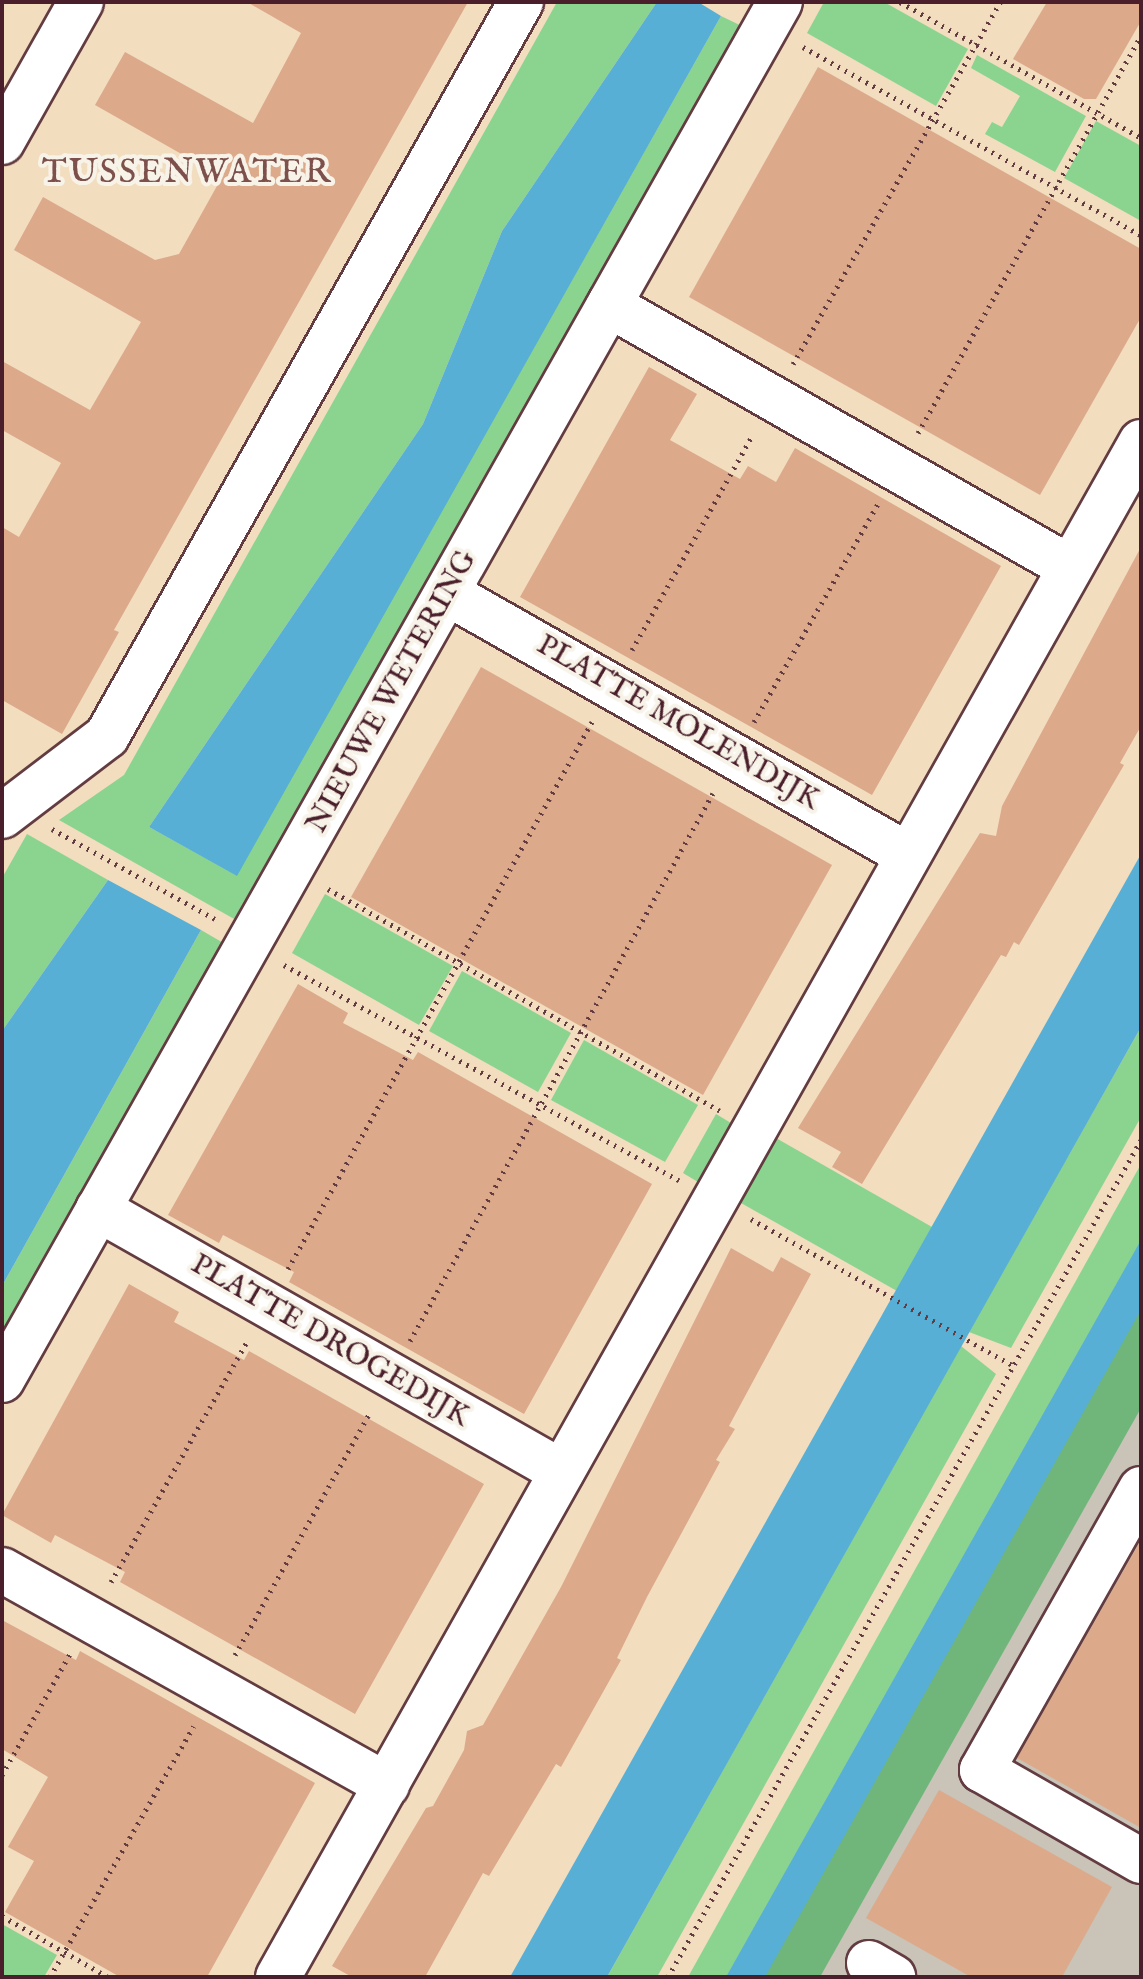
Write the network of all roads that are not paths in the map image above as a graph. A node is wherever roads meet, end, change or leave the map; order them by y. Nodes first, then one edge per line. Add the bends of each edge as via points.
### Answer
1 (81, 2) edge
2 (521, 2) edge
3 (773, 14) edge
4 (2, 142) edge
5 (609, 305) junction
6 (1141, 442) edge
7 (1069, 567) junction
8 (447, 593) junction
9 (7, 812) edge
10 (908, 855) junction
11 (98, 1209) junction
12 (2, 1380) edge
13 (562, 1472) junction
14 (1141, 1489) edge
15 (2, 1570) edge
16 (387, 1785) junction
17 (1141, 1861) edge
18 (278, 1977) edge

1 - 4 street
2 - 9 street via 107,736
3 - 5 street, NIEUWE WETERING
5 - 7 street
5 - 8 street, NIEUWE WETERING
6 - 7 street
7 - 10 street
8 - 10 street, PLATTE MOLENDIJK
8 - 11 street, NIEUWE WETERING
10 - 13 street
11 - 12 street, NIEUWE WETERING
11 - 13 street, PLATTE DROGEDIJK
13 - 16 street
14 - 17 street via 982,1770
15 - 16 street
16 - 18 street

